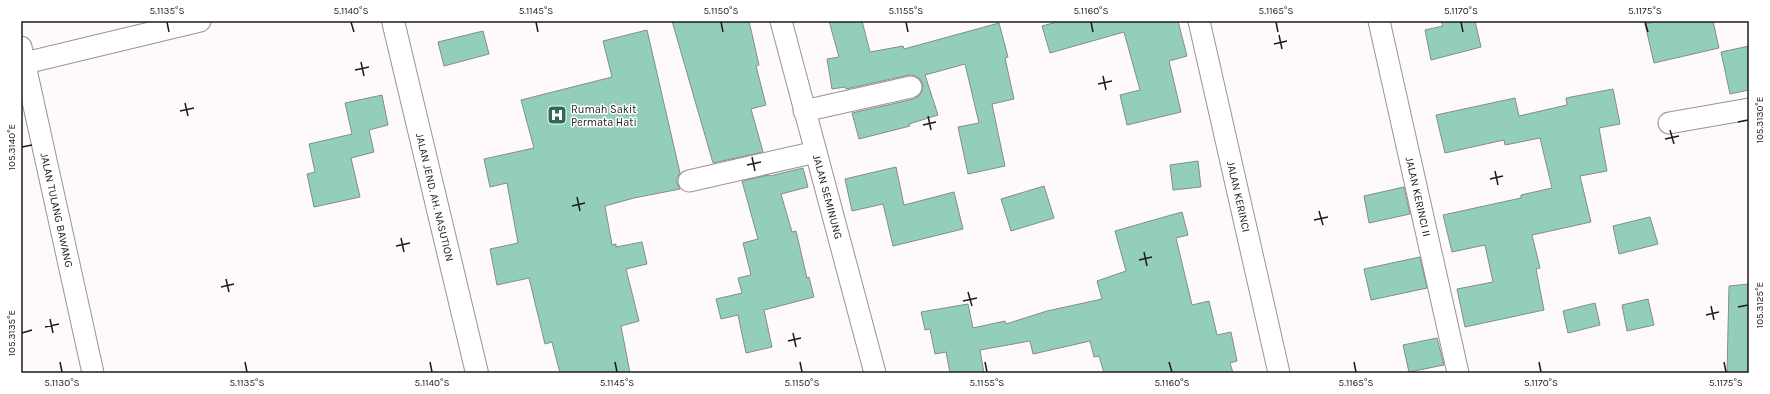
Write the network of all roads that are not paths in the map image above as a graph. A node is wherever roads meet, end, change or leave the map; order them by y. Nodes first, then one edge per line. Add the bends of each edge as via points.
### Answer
1 (200, 21) edge
2 (393, 21) edge
3 (781, 21) edge
4 (1199, 21) edge
5 (1379, 21) edge
6 (22, 58) edge
7 (911, 87) dead end
8 (1749, 109) edge
9 (804, 112) junction
10 (1669, 123) dead end
11 (816, 152) junction
12 (690, 181) dead end
13 (93, 373) edge
14 (477, 373) edge
15 (874, 373) edge
16 (1279, 373) edge
17 (1458, 373) edge

1 - 6 street
2 - 14 highway, JALAN JEND. AH. NASUTION
3 - 9 street, JALAN SEMINUNG
4 - 16 street, JALAN KERINCI
5 - 17 street, JALAN KERINCI II
6 - 13 street, JALAN TULANG BAWANG
7 - 9 street
8 - 10 street
9 - 11 street, JALAN SEMINUNG
11 - 12 street
11 - 15 street, JALAN SEMINUNG

